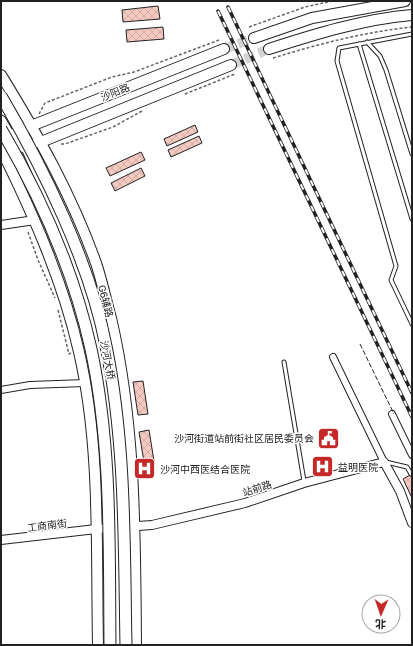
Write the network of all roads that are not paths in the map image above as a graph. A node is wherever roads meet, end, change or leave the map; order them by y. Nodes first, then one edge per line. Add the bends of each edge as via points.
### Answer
1 (405, 1) edge
2 (412, 15) edge
3 (412, 34) edge
4 (254, 38) tunnel mouth
5 (368, 42) junction
6 (359, 44) junction
7 (224, 49) tunnel mouth
8 (271, 54) tunnel mouth
9 (231, 65) tunnel mouth
10 (1, 75) edge
11 (1, 96) edge
12 (1, 105) edge
13 (1, 120) edge
14 (32, 125) junction
15 (1, 129) edge
16 (16, 132) junction
17 (14, 142) junction
18 (41, 142) junction
19 (24, 148) junction
20 (1, 149) edge
21 (412, 154) edge
22 (412, 219) edge
23 (35, 220) junction
24 (1, 225) edge
25 (412, 324) edge
26 (333, 357) dead end
27 (284, 362) dead end
28 (85, 383) junction
29 (1, 390) edge
30 (392, 414) dead end
31 (412, 455) edge
32 (384, 462) junction
33 (412, 465) edge
34 (407, 467) junction
35 (411, 474) edge
36 (304, 483) junction
37 (412, 522) edge
38 (116, 528) junction
39 (135, 528) junction
40 (96, 529) junction
41 (1, 540) edge
42 (98, 645) edge
43 (110, 645) edge
44 (119, 645) edge
45 (126, 645) edge
46 (136, 645) edge

1 - 4 main road via 312,18
2 - 8 main road via 324,32
3 - 5 lane
5 - 6 lane
5 - 21 lane via 380,56 386,70
6 - 22 lane
6 - 25 lane via 339,48 336,61 396,266 391,280
7 - 14 main road, 沙阳路
9 - 18 main road, 沙阳路
10 - 14 main road, G6辅路
11 - 45 highway, 沙河大桥, bridge via 25,137 60,209 92,292 106,345 120,440
12 - 16 street
13 - 17 main road
14 - 16 main road, 沙阳路
14 - 18 main road, G6辅路
15 - 43 highway, 沙河大桥, bridge via 63,256 91,349 107,487
16 - 17 main road
16 - 19 street
17 - 19 main road
18 - 19 main road
18 - 39 main road, G6辅路 via 90,249 117,344 132,468
19 - 38 street via 70,254 95,335 107,405
20 - 23 main road
23 - 24 street
23 - 28 main road via 69,317
26 - 32 street
27 - 36 lane
28 - 29 street via 30,384
28 - 40 main road via 93,447
30 - 31 street
32 - 34 lane
32 - 36 street, 站前路
32 - 37 street
33 - 34 lane
34 - 35 lane
36 - 39 street, 站前路 via 245,503
38 - 39 street, 站前路
38 - 40 street, 工商南街
38 - 44 street
39 - 46 main road, G6辅路
40 - 41 street, 工商南街
40 - 42 main road

